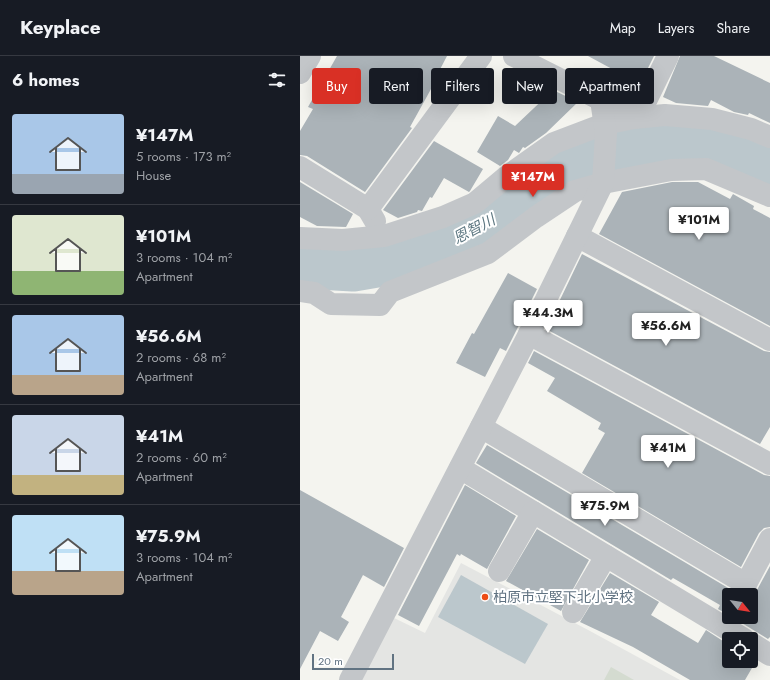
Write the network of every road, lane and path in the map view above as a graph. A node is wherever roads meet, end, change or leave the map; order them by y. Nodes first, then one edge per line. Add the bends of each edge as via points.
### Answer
1 (310, 56) edge
2 (481, 56) edge
3 (514, 56) edge
4 (668, 56) edge
5 (300, 73) edge
6 (565, 82) edge
7 (602, 104) edge
8 (619, 104) edge
9 (642, 109) junction
10 (665, 115) junction
11 (605, 128) junction
12 (770, 137) edge
13 (300, 167) edge
14 (603, 183) junction
15 (770, 196) edge
16 (368, 209) junction
17 (384, 236) junction
18 (577, 236) junction
19 (300, 238) edge
20 (300, 291) edge
21 (529, 334) junction
22 (770, 340) edge
23 (481, 427) junction
24 (770, 464) edge
25 (460, 468) junction
26 (533, 512) junction
27 (770, 539) edge
28 (606, 556) junction
29 (499, 570) dead end
30 (573, 612) dead end
31 (732, 632) edge
32 (758, 647) edge
33 (770, 655) edge
34 (350, 680) edge

1 - 5 street
2 - 16 street
3 - 6 street
4 - 9 street
7 - 11 street
8 - 9 street
9 - 10 street
10 - 11 street via 634,118
10 - 12 street via 712,119 751,129
11 - 14 street
11 - 17 street via 554,143 506,177 475,204
13 - 16 street
14 - 15 street via 671,170 706,169
14 - 18 street
14 - 20 street via 575,191 488,253 390,292 380,305 331,304 314,293
16 - 17 street
17 - 19 street via 343,240
18 - 21 street
18 - 22 street
21 - 23 street
21 - 24 street
23 - 25 street
23 - 27 street via 746,584
25 - 26 street
25 - 34 street
26 - 28 street
26 - 29 street
28 - 30 street
28 - 31 street
32 - 33 street

